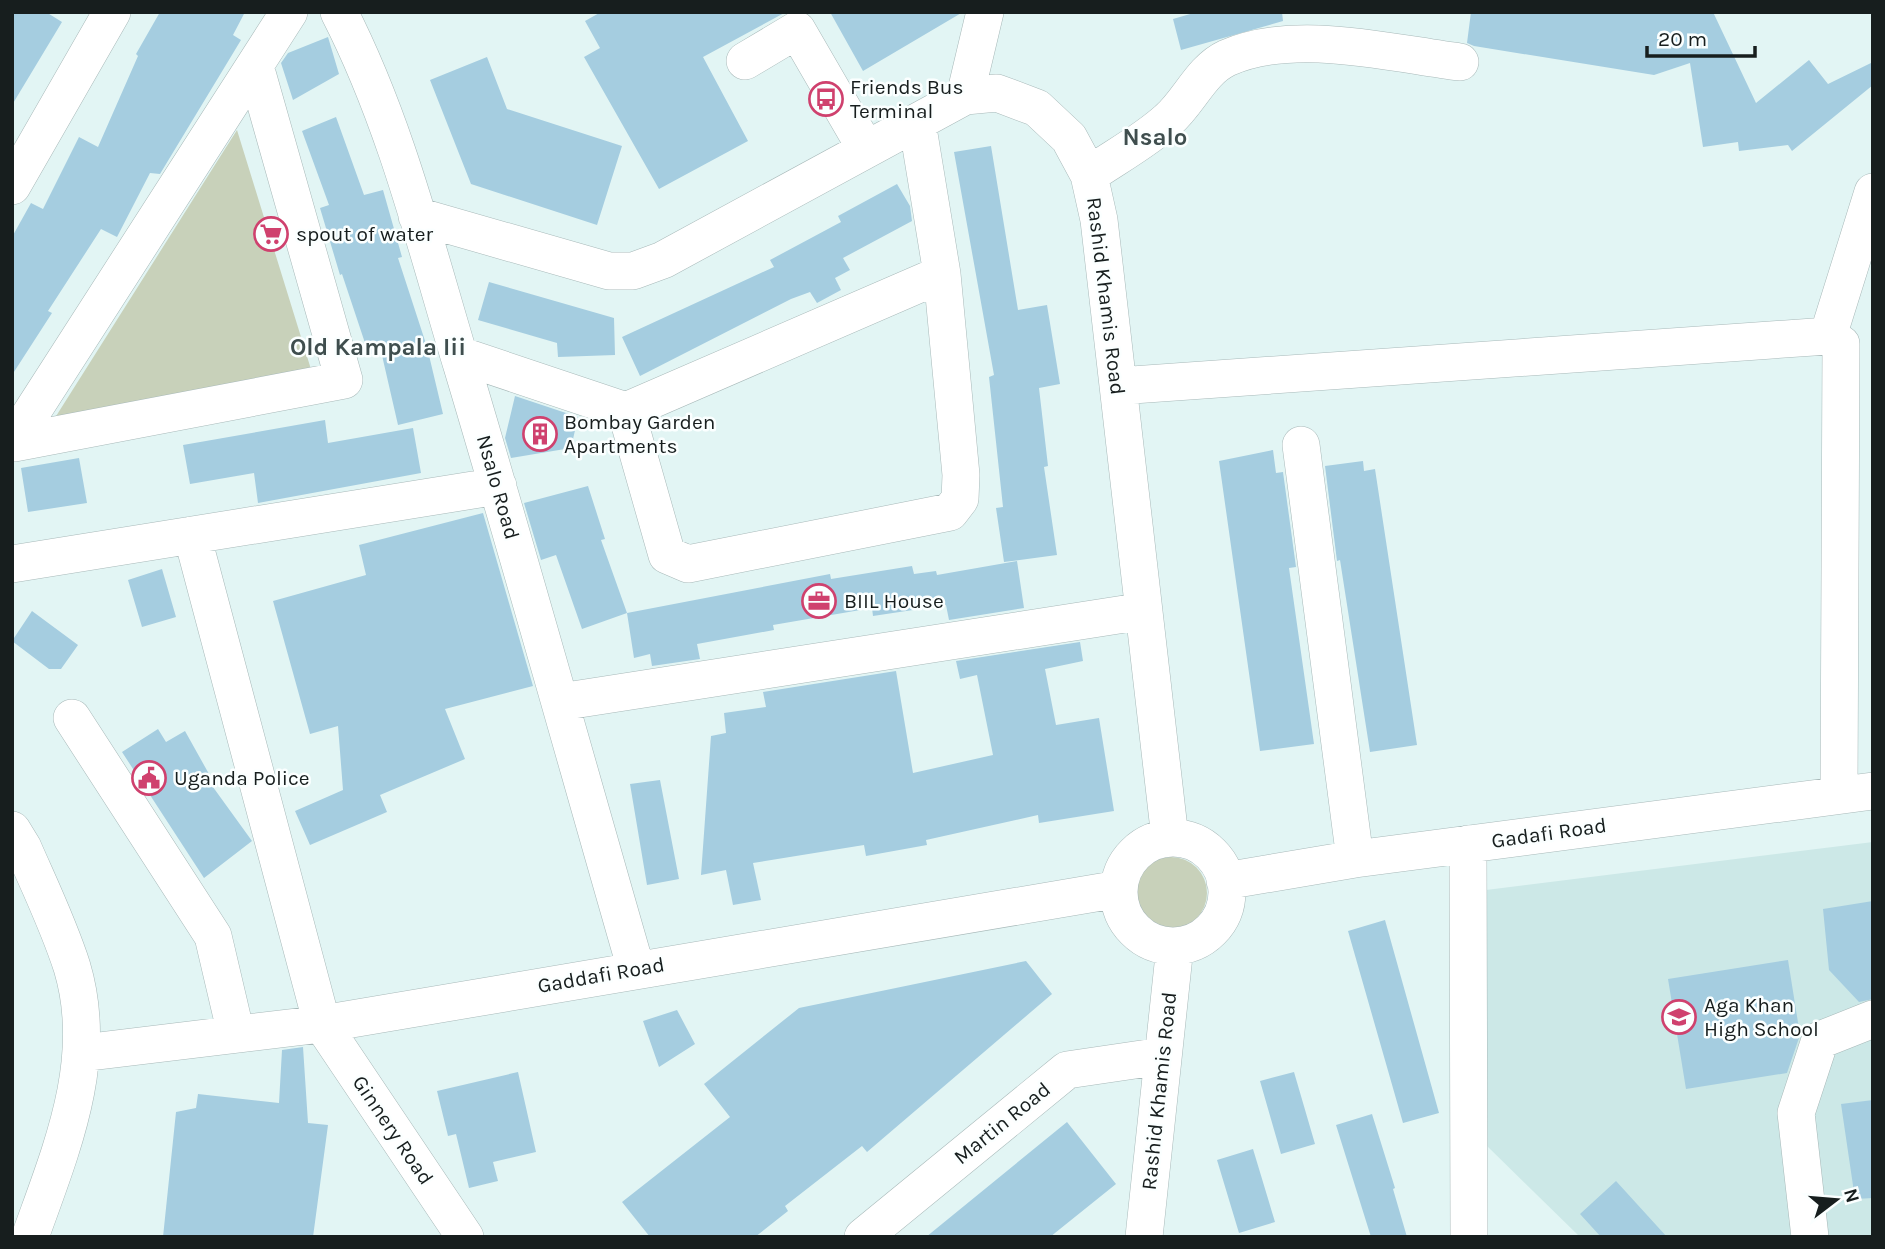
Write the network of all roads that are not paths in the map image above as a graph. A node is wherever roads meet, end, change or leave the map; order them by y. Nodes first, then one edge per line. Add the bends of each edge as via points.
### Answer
1 (112, 12) edge
2 (289, 12) edge
3 (339, 12) edge
4 (985, 12) edge
5 (745, 61) dead end
6 (1460, 62) dead end
7 (255, 66) junction
8 (965, 96) junction
9 (917, 122) junction
10 (866, 149) junction
11 (1089, 175) junction
12 (12, 186) edge
13 (1872, 195) edge
14 (417, 216) junction
15 (942, 274) junction
16 (1828, 336) junction
17 (458, 355) junction
18 (1118, 386) junction
19 (626, 411) junction
20 (13, 443) edge
21 (1300, 445) dead end
22 (498, 486) junction
23 (192, 536) junction
24 (12, 564) edge
25 (1144, 611) junction
26 (560, 702) junction
27 (72, 718) dead end
28 (1856, 793) edge
29 (12, 830) edge
30 (1170, 838) junction
31 (1468, 844) junction
32 (1355, 859) junction
33 (1225, 881) junction
34 (1119, 889) junction
35 (1175, 946) junction
36 (636, 969) junction
37 (1873, 1019) edge
38 (322, 1024) junction
39 (236, 1034) junction
40 (82, 1053) junction
41 (1162, 1056) junction
42 (30, 1237) edge
43 (465, 1237) edge
44 (863, 1237) edge
45 (1144, 1237) edge
46 (1469, 1237) edge
47 (1810, 1237) edge

1 - 12 street
2 - 7 street
3 - 14 street, Nsalo Road via 369,71
4 - 8 street
5 - 10 street via 797,30
6 - 11 street via 1311,43 1277,44 1225,58 1169,120
7 - 20 street
7 - 20 street via 344,380
8 - 9 street, Rashid Khamis Road
8 - 11 street, Rashid Khamis Road via 998,93 1037,107 1069,138
9 - 10 street, Rashid Khamis Road
9 - 15 street
10 - 14 street, Rashid Khamis Road via 663,260 632,271 573,263
11 - 18 street, Rashid Khamis Road via 1099,220
13 - 16 street
14 - 17 street, Nsalo Road
15 - 19 street
15 - 19 street via 961,475 960,499 950,512 688,564 678,562 667,555
16 - 18 street
16 - 28 street via 1841,344
17 - 19 street
17 - 22 street, Nsalo Road
18 - 25 street, Rashid Khamis Road
21 - 32 street
22 - 23 street
22 - 26 street, Nsalo Road
23 - 24 street
23 - 38 street, Ginnery Road
25 - 26 street
25 - 30 street, Rashid Khamis Road
26 - 36 street, Nsalo Road
27 - 39 street via 213,936
28 - 31 street, Gadafi Road
29 - 40 street via 72,967 81,1011
30 - 33 street via 1192,842 1211,854
30 - 34 street via 1135,853 1121,875
31 - 32 street, Gadafi Road
31 - 46 street
32 - 33 street, Gadafi Road
33 - 35 street via 1227,894 1219,920 1200,939
34 - 35 street via 1122,911 1135,930 1153,942
34 - 36 street, Gaddafi Road
35 - 41 street, Rashid Khamis Road
36 - 38 street, Gaddafi Road
37 - 47 street via 1820,1040 1796,1113
38 - 39 street, Gaddafi Road
38 - 43 street, Ginnery Road
39 - 40 street, Gaddafi Road
40 - 42 street via 69,1128
41 - 44 street, Martin Road via 1067,1070
41 - 45 street, Rashid Khamis Road

